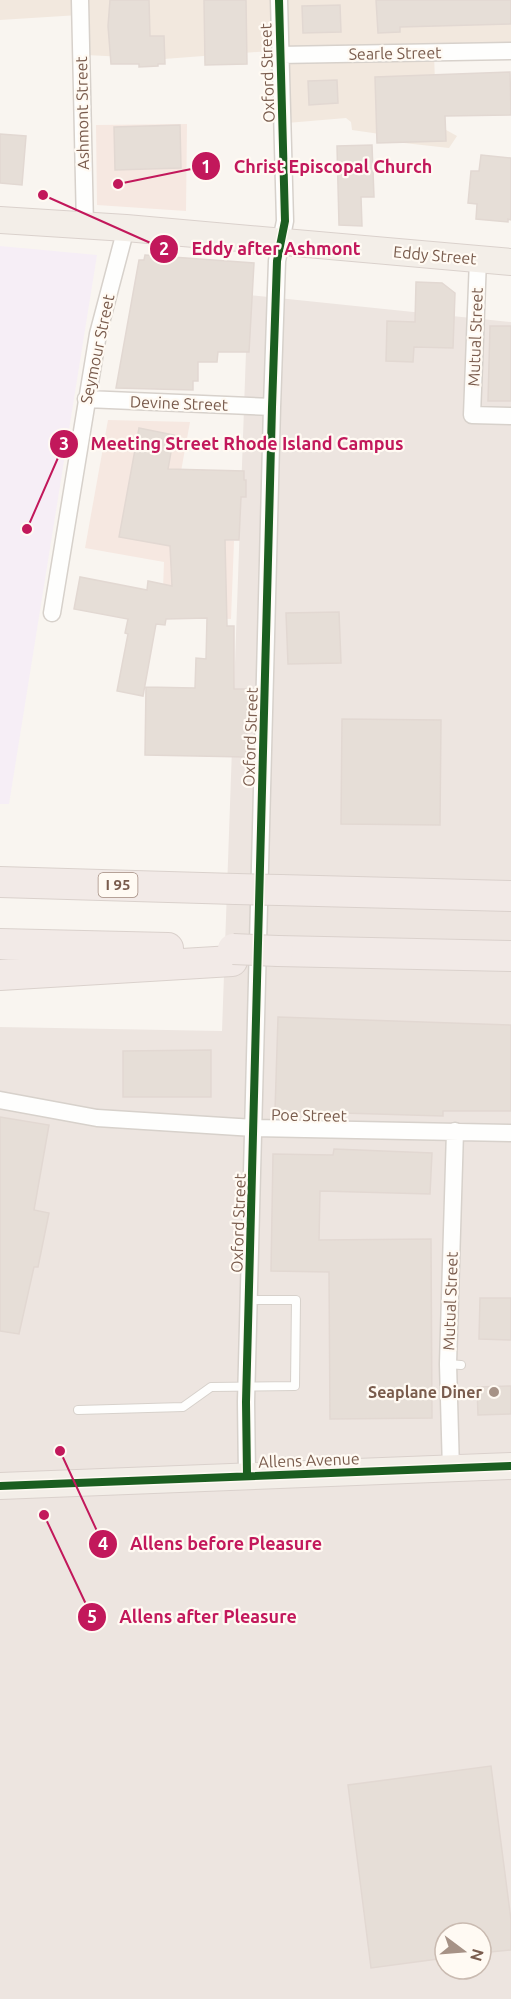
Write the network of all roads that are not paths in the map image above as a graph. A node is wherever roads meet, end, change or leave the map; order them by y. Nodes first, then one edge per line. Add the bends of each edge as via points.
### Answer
1 (80, 0) edge
2 (279, 0) edge
3 (511, 51) edge
4 (279, 55) junction
5 (0, 220) edge
6 (85, 226) junction
7 (126, 228) junction
8 (282, 241) junction
9 (478, 259) junction
10 (511, 262) edge
11 (86, 399) junction
12 (272, 407) junction
13 (511, 416) edge
14 (52, 613) dead end
15 (0, 882) edge
16 (511, 896) edge
17 (0, 944) edge
18 (232, 955) junction
19 (511, 956) edge
20 (0, 975) edge
21 (0, 1100) edge
22 (254, 1128) junction
23 (455, 1131) junction
24 (511, 1133) edge
25 (249, 1300) junction
26 (247, 1387) junction
27 (78, 1410) dead end
28 (511, 1466) edge
29 (451, 1470) junction
30 (247, 1475) junction
31 (0, 1486) edge

1 - 6 street, Ashmont Street
2 - 4 street, Oxford Street
3 - 4 street, Searle Street
4 - 8 street, Oxford Street via 285,221
5 - 6 main road, Eddy Street
6 - 7 main road, Eddy Street
7 - 8 main road, Eddy Street
7 - 11 street, Seymour Street via 98,334
8 - 9 main road, Eddy Street
8 - 12 street, Oxford Street via 277,261
9 - 10 main road, Eddy Street
9 - 13 street, Mutual Street via 472,415
11 - 12 street, Devine Street
11 - 14 street, Seymour Street
12 - 22 street, Oxford Street
15 - 16 highway, I 95, bridge
17 - 18 highway
18 - 19 highway, bridge via 344,952
18 - 20 highway
21 - 22 street, Poe Street via 84,1117
22 - 23 street, Poe Street
22 - 25 street, Oxford Street
23 - 24 street, Poe Street
23 - 29 street, Mutual Street
25 - 26 street, Oxford Street
25 - 26 lane via 296,1300 295,1386
26 - 27 lane via 211,1387 183,1407
26 - 30 street, Oxford Street
28 - 29 main road, Allens Avenue
29 - 30 main road, Allens Avenue
30 - 31 main road, Allens Avenue

